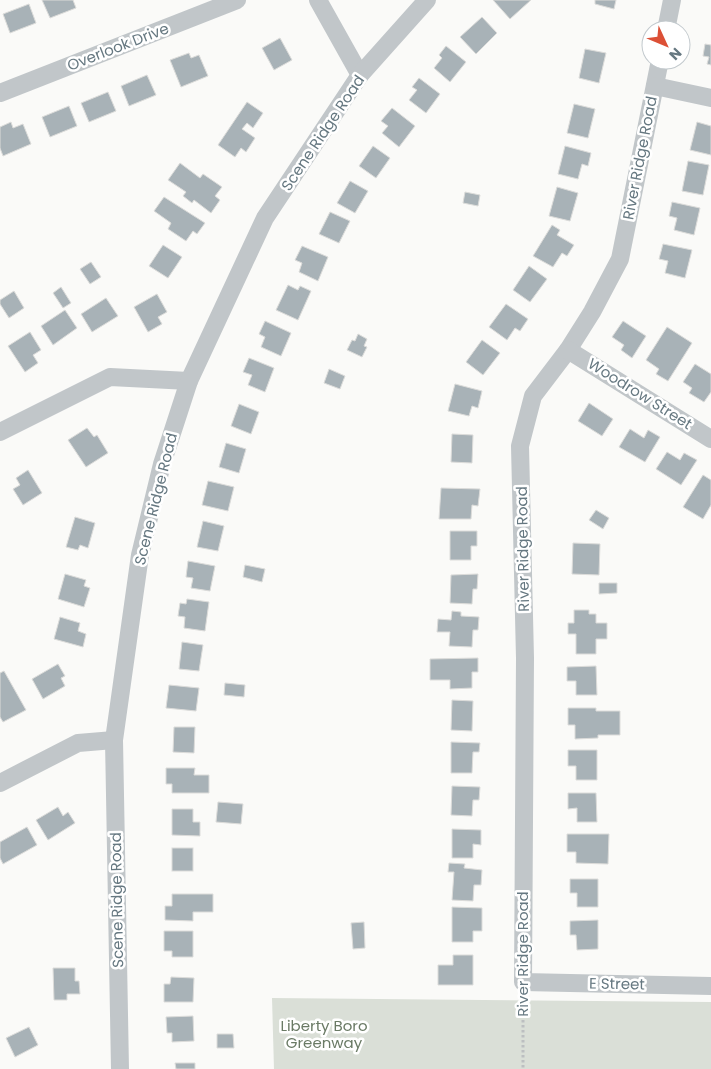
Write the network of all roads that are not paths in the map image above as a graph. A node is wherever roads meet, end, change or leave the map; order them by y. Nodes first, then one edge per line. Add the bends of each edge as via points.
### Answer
1 (237, 0) edge
2 (318, 0) edge
3 (427, 0) edge
4 (672, 0) edge
5 (668, 20) edge
6 (658, 70) edge
7 (360, 75) junction
8 (655, 86) junction
9 (0, 93) edge
10 (711, 98) edge
11 (568, 350) junction
12 (189, 381) junction
13 (0, 432) edge
14 (711, 439) edge
15 (114, 740) junction
16 (0, 783) edge
17 (523, 982) joint
18 (711, 986) edge
19 (120, 1069) edge

1 - 9 street, Overlook Drive
2 - 7 street
3 - 7 street, Scene Ridge Road
4 - 5 street
6 - 8 street, River Ridge Road
7 - 12 street, Scene Ridge Road via 265,218
8 - 10 street
8 - 11 street, River Ridge Road via 620,259
11 - 14 street, Woodrow Street
11 - 17 street, River Ridge Road via 533,396 520,446 525,658
12 - 13 street via 110,377
12 - 15 street, Scene Ridge Road via 162,464 140,556
15 - 16 street via 78,743
15 - 19 street, Scene Ridge Road
17 - 18 street, E Street

